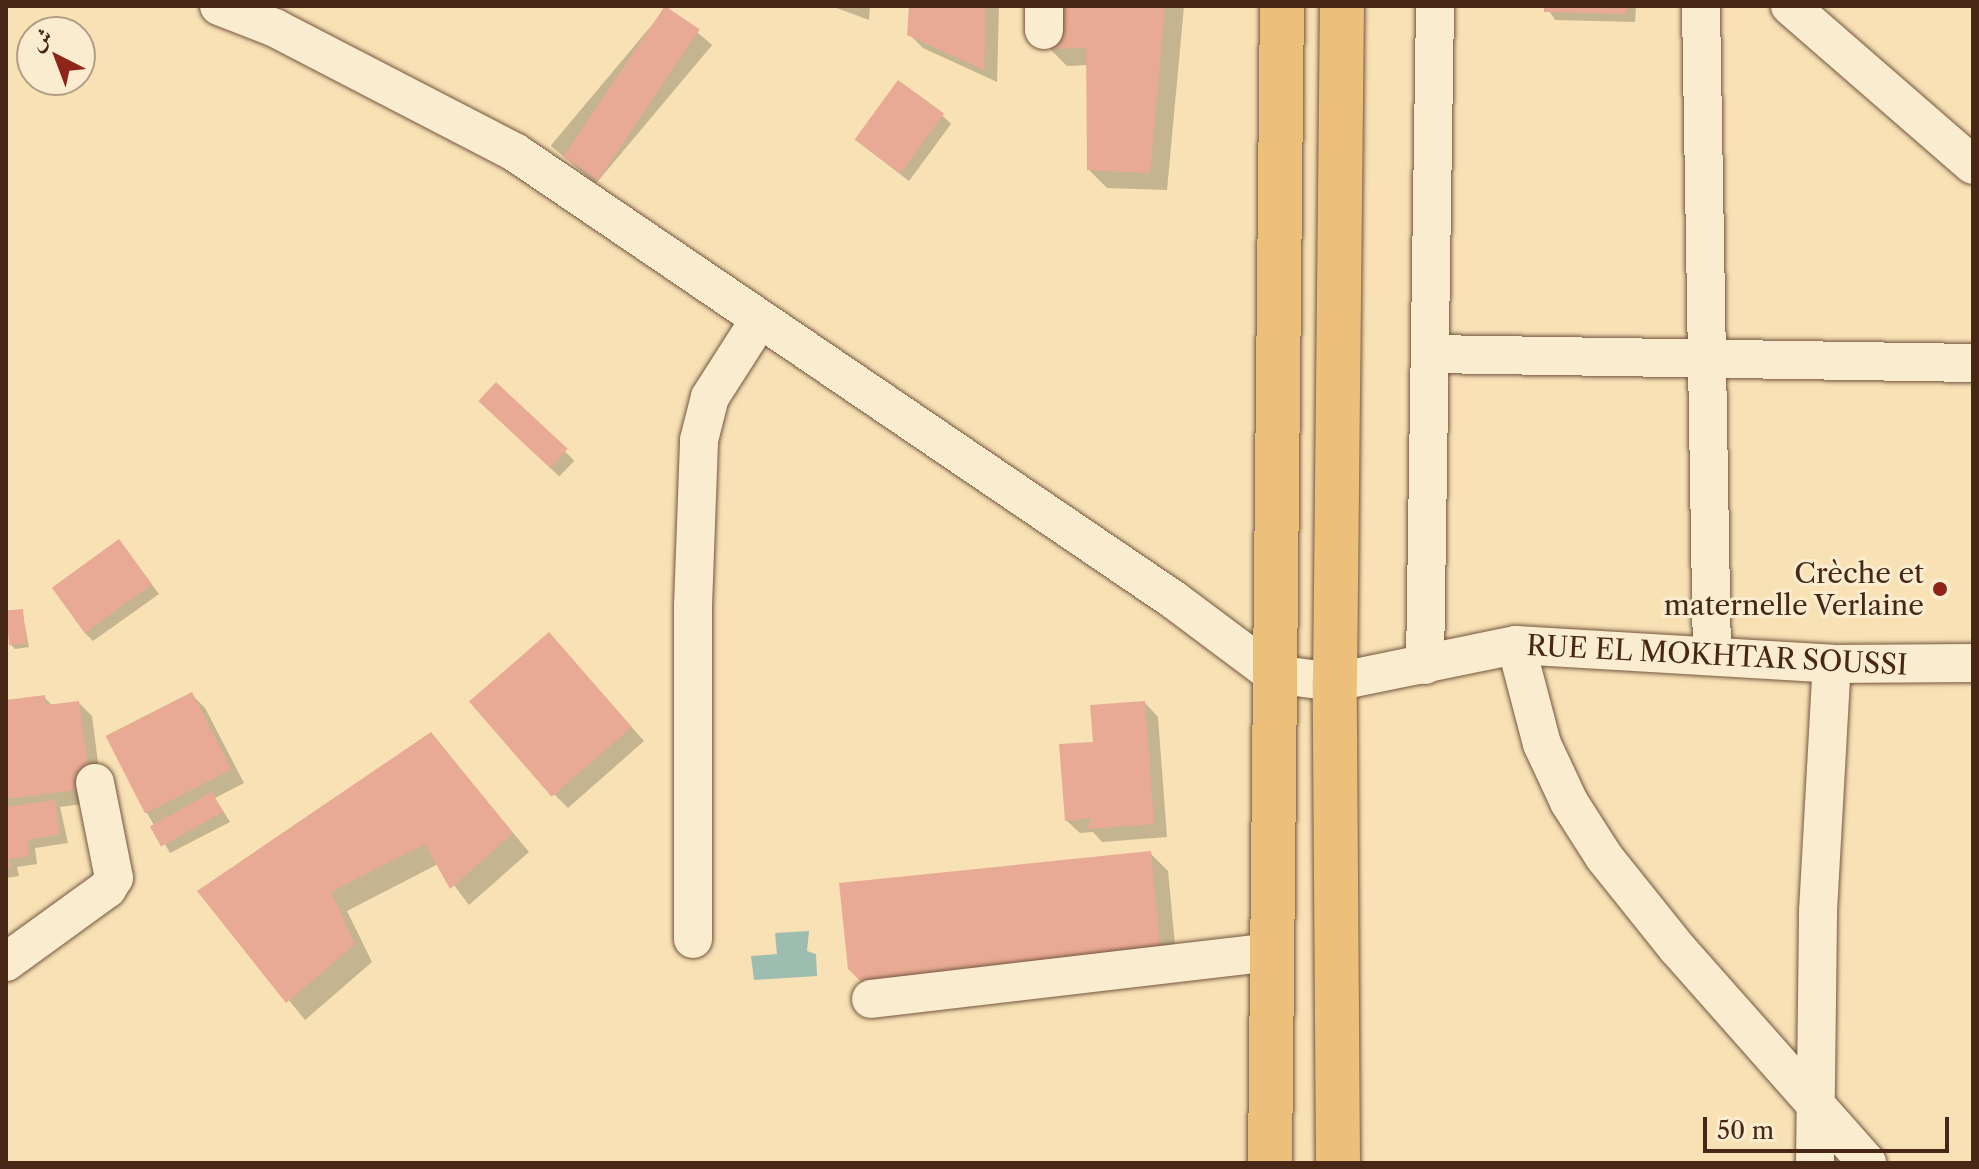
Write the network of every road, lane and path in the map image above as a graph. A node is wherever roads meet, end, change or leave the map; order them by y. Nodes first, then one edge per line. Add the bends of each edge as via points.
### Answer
1 (219, 6) edge
2 (1282, 6) edge
3 (1342, 6) edge
4 (1435, 6) edge
5 (1701, 6) edge
6 (1790, 6) edge
7 (1973, 165) edge
8 (758, 322) junction
9 (1431, 354) junction
10 (1705, 360) junction
11 (1973, 363) edge
12 (1516, 645) junction
13 (1712, 656) junction
14 (1973, 663) edge
15 (1832, 664) junction
16 (1425, 665) junction
17 (1273, 674) junction
18 (1335, 682) junction
19 (95, 783) dead end
20 (693, 939) dead end
21 (1271, 952) junction
22 (6, 962) edge
23 (871, 999) dead end
24 (1816, 1110) junction
25 (1270, 1163) edge
26 (1338, 1163) edge
27 (1815, 1163) edge
28 (1867, 1163) edge

1 - 8 street via 275,28 516,153
2 - 17 main road
3 - 18 main road
4 - 9 street
5 - 10 street
6 - 7 street
8 - 17 street via 1174,600
8 - 20 street via 710,397 699,440 693,606
9 - 10 street
9 - 16 street
10 - 11 street
10 - 13 street
12 - 13 street, RUE EL MOKHTAR SOUSSI
12 - 16 street, RUE EL MOKHTAR SOUSSI
12 - 24 street via 1542,744 1597,846
13 - 15 street, RUE EL MOKHTAR SOUSSI
14 - 15 street, RUE EL MOKHTAR SOUSSI
15 - 24 street via 1818,911
16 - 18 street, RUE EL MOKHTAR SOUSSI
17 - 18 street, RUE EL MOKHTAR SOUSSI
17 - 21 main road
18 - 26 main road
19 - 22 street via 114,878 107,889
21 - 23 street
21 - 25 main road
24 - 27 street
24 - 28 street

